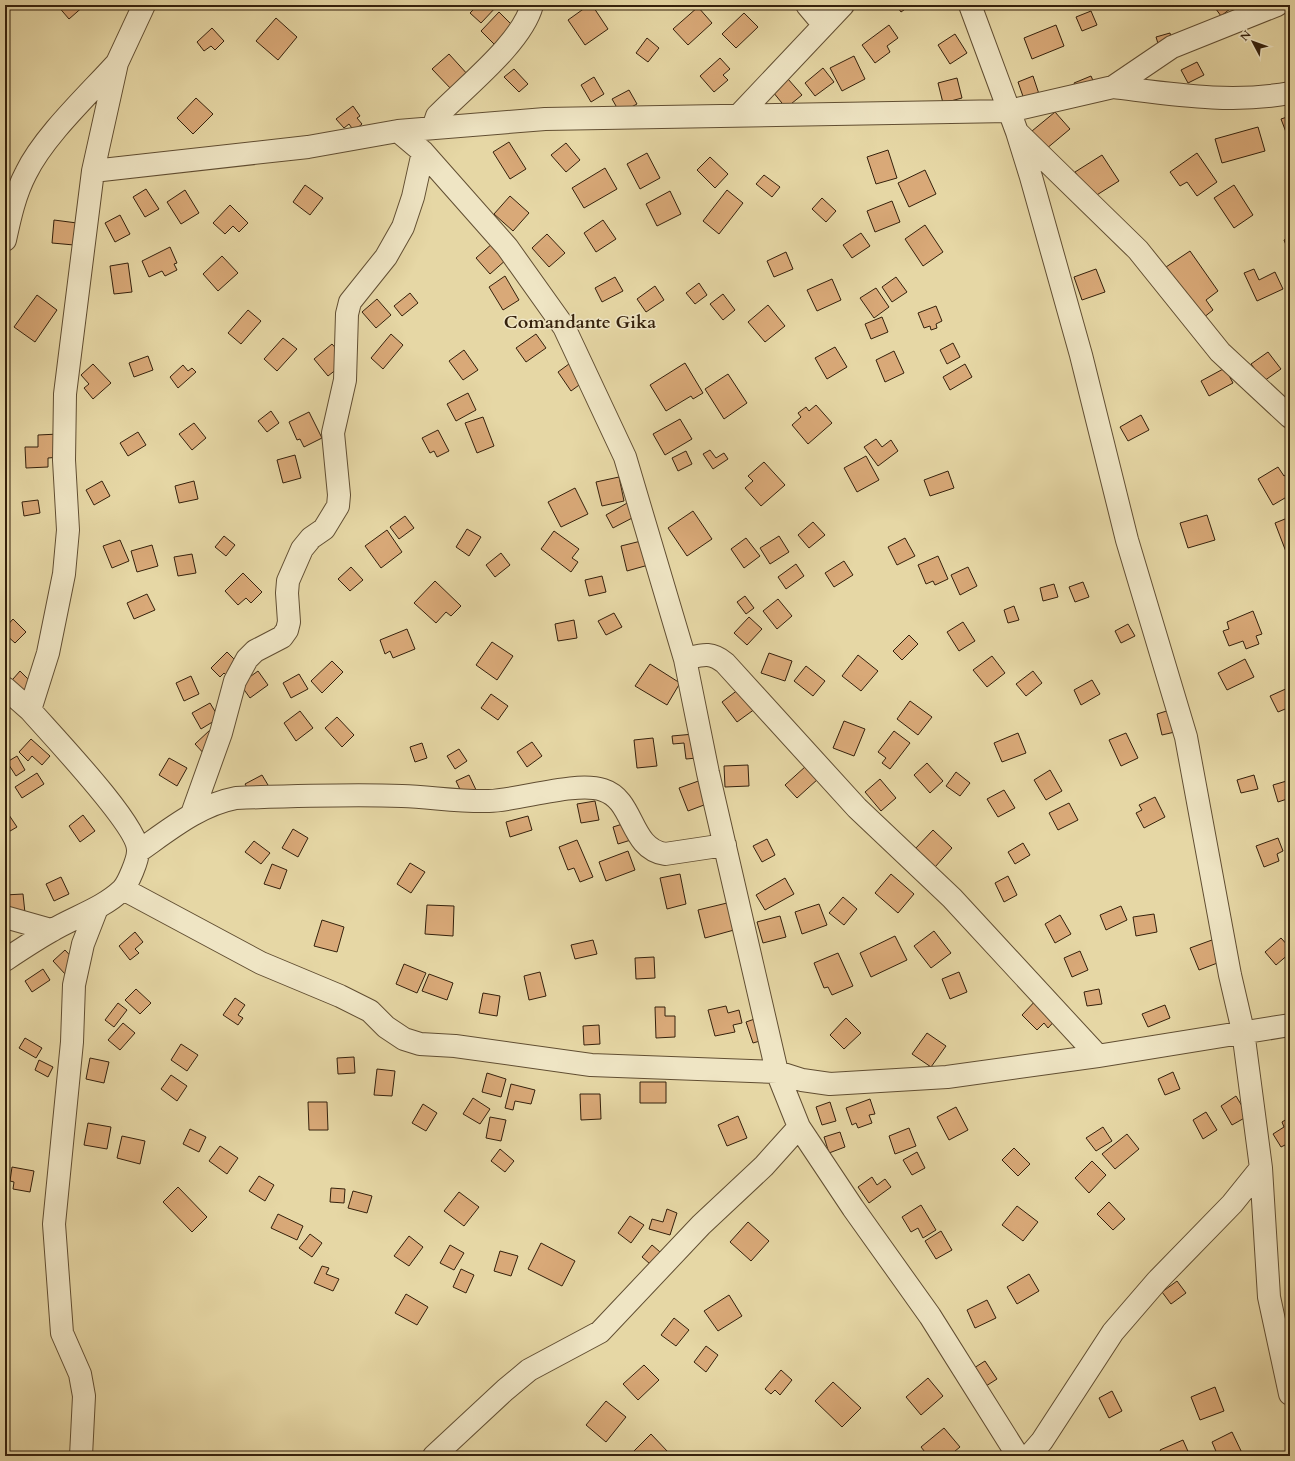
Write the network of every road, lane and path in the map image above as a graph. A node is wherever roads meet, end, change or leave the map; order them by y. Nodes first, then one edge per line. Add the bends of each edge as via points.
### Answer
1 (144, 5) edge
2 (532, 5) edge
3 (807, 5) edge
4 (843, 5) edge
5 (970, 5) edge
6 (1277, 5) edge
7 (823, 24) junction
8 (117, 63) junction
9 (1113, 87) junction
10 (1290, 93) edge
11 (1009, 111) junction
12 (740, 114) junction
13 (433, 128) junction
14 (398, 131) junction
15 (1017, 132) junction
16 (423, 152) junction
17 (93, 171) junction
18 (5, 240) edge
19 (1290, 417) edge
20 (685, 659) junction
21 (5, 688) edge
22 (30, 710) junction
23 (192, 814) junction
24 (725, 845) junction
25 (139, 851) junction
26 (123, 889) junction
27 (97, 908) junction
28 (5, 917) edge
29 (51, 930) junction
30 (5, 960) edge
31 (1290, 1025) edge
32 (1243, 1032) junction
33 (1098, 1056) junction
34 (777, 1072) junction
35 (799, 1127) junction
36 (1261, 1168) junction
37 (1290, 1394) edge
38 (81, 1456) edge
39 (434, 1456) edge
40 (1018, 1456) edge
41 (1029, 1456) edge

1 - 8 street
2 - 13 street via 529,16 516,35 437,116
3 - 7 street
4 - 7 street
5 - 11 street
6 - 9 street via 1172,47
7 - 12 street
8 - 17 street
8 - 18 street via 44,144 26,172 14,200
9 - 10 street via 1229,99 1262,98
9 - 11 street
11 - 12 street
11 - 15 street
12 - 13 street via 545,118
13 - 14 street
14 - 16 street
14 - 17 street via 308,147
15 - 19 street via 1138,250 1220,352
15 - 32 street via 1081,355 1127,540 1186,737
16 - 20 street via 507,247 564,328 626,457
16 - 23 street via 403,227 386,257 350,302 347,314 345,380 334,433 338,506 324,529 311,538 302,549 288,581 287,630 282,636 255,651 247,659 235,681 221,733
17 - 22 street via 65,394 64,460 68,530 64,574 48,653
20 - 24 street
20 - 33 street via 710,655 725,663 857,808 952,898
21 - 22 street
22 - 25 street via 107,798 130,830
23 - 24 street via 219,801 236,798 401,796 490,801 592,788 603,790 620,802 640,839 659,853
23 - 25 street
24 - 34 street
25 - 26 street
26 - 27 street
26 - 34 street via 260,963 370,1011 386,1027 404,1039 420,1044 455,1046 591,1065
27 - 29 street
27 - 38 street via 83,944 74,984 72,1042 54,1224 62,1333 80,1374 84,1396
28 - 29 street
29 - 30 street
31 - 32 street
32 - 33 street
32 - 36 street
33 - 34 street via 947,1077 830,1084 802,1080
34 - 35 street
35 - 39 street via 764,1166 701,1225 600,1332 528,1370
35 - 40 street via 930,1316
36 - 37 street via 1270,1297
36 - 41 street via 1232,1204 1157,1281 1113,1332 1042,1441

